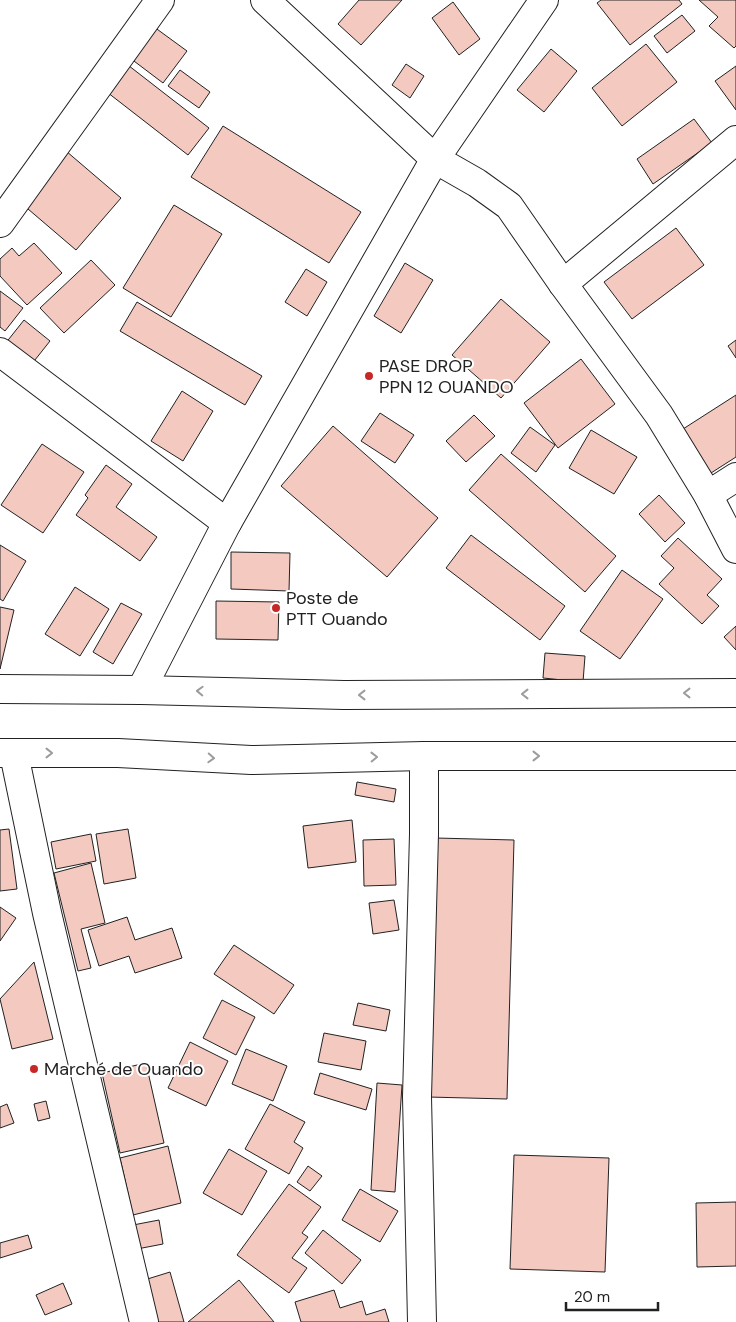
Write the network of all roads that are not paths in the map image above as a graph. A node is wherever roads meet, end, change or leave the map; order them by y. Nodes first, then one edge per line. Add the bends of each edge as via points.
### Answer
1 (160, 0) edge
2 (265, 0) edge
3 (544, 0) edge
4 (736, 140) edge
5 (435, 159) junction
6 (0, 223) edge
7 (563, 284) junction
8 (0, 352) edge
9 (736, 477) edge
10 (708, 495) junction
11 (227, 523) junction
12 (736, 549) edge
13 (0, 689) edge
14 (141, 690) junction
15 (736, 693) edge
16 (7, 753) edge
17 (424, 756) junction
18 (736, 756) edge
19 (144, 1322) edge
20 (422, 1322) edge

1 - 6 main road
2 - 5 main road
3 - 5 main road
4 - 7 main road
5 - 7 main road via 509,206
5 - 11 main road
7 - 10 main road via 659,415
8 - 11 main road
9 - 10 main road
10 - 12 main road
11 - 14 main road
13 - 14 main road
15 -> 14 main road via 344,696
16 -> 17 main road via 118,753 251,760
16 - 19 main road
17 -> 18 main road
17 - 20 main road via 417,1097

